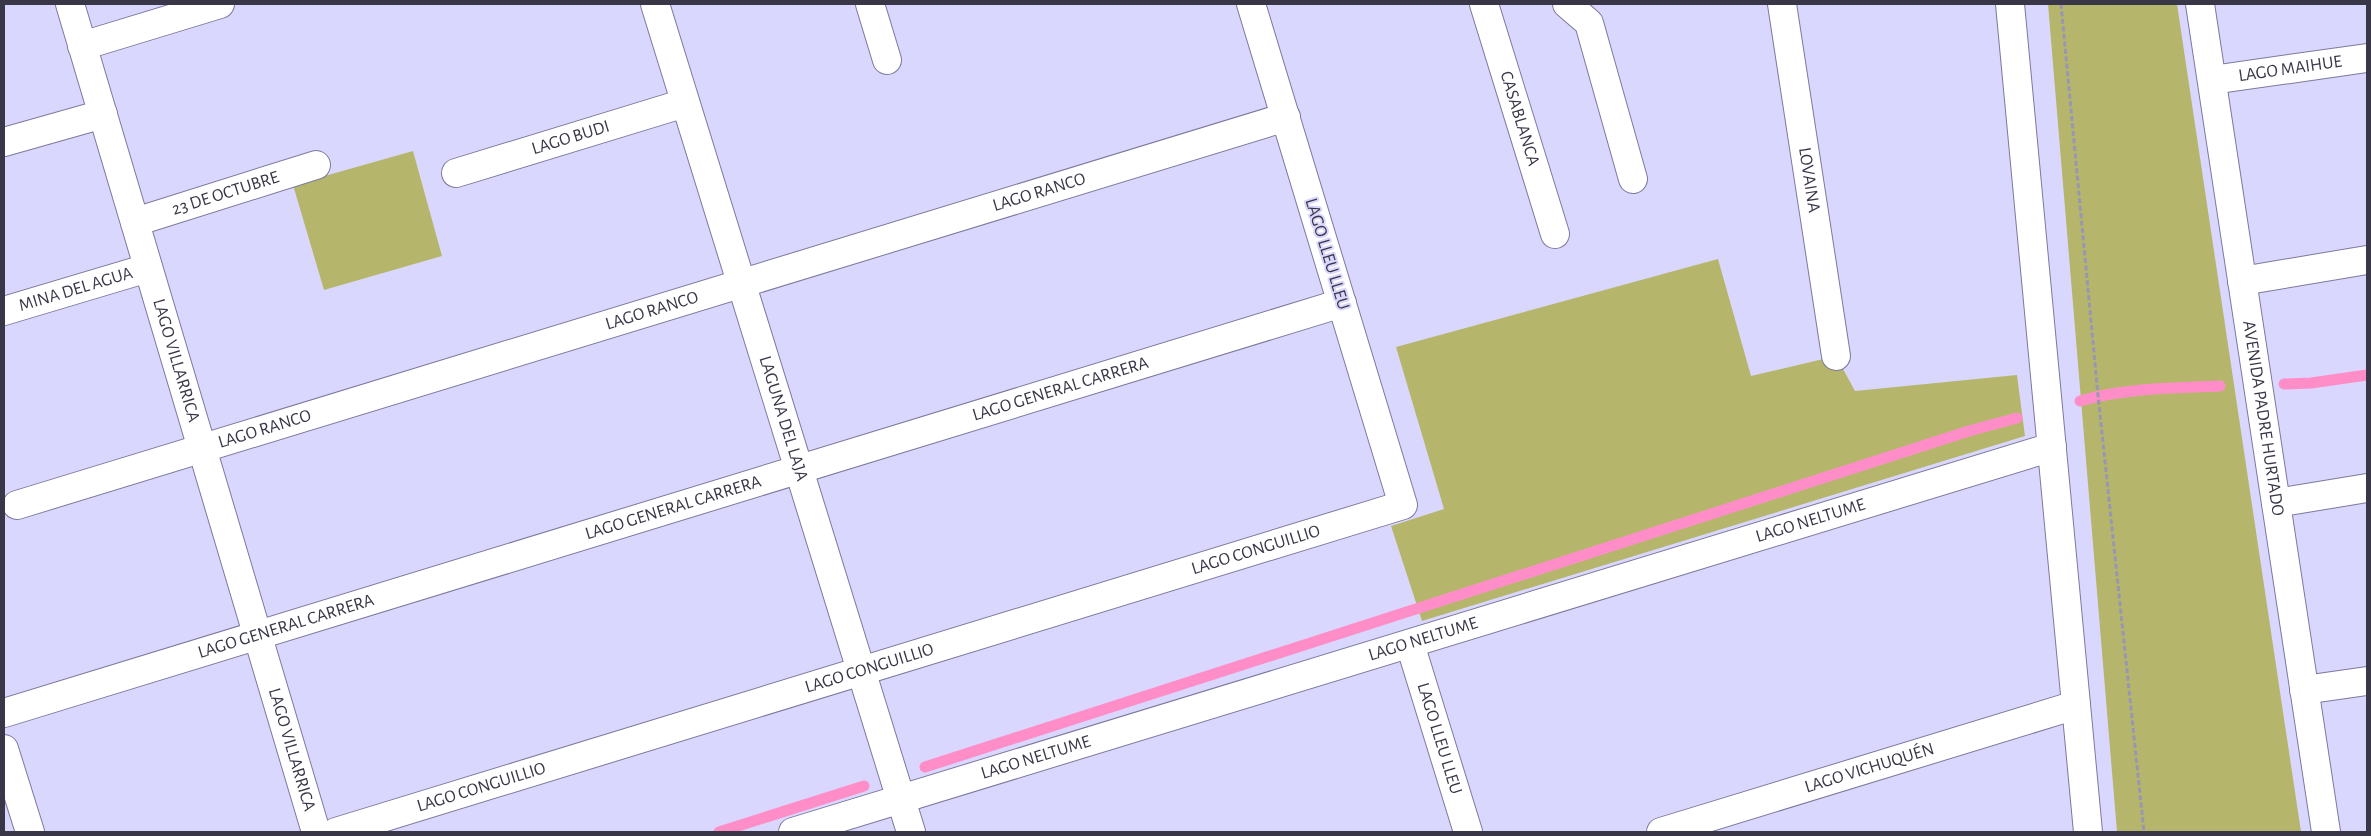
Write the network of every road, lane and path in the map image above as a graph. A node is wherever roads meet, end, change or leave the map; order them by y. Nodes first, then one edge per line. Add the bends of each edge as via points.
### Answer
1 (70, 4) edge
2 (220, 4) edge
3 (655, 4) edge
4 (870, 4) edge
5 (1251, 4) edge
6 (1484, 4) edge
7 (1567, 4) edge
8 (1782, 4) edge
9 (2010, 4) edge
10 (2061, 4) edge
11 (2200, 4) edge
12 (82, 46) junction
13 (2367, 58) edge
14 (887, 60) dead end
15 (2212, 80) junction
16 (685, 103) junction
17 (103, 114) junction
18 (1286, 116) junction
19 (4, 142) edge
20 (316, 165) dead end
21 (456, 173) dead end
22 (1633, 179) dead end
23 (135, 222) junction
24 (1555, 234) dead end
25 (2367, 260) edge
26 (148, 268) junction
27 (2242, 281) junction
28 (741, 284) junction
29 (1342, 303) junction
30 (4, 311) edge
31 (1836, 356) dead end
32 (2052, 447) junction
33 (202, 448) junction
34 (798, 470) junction
35 (2367, 488) edge
36 (2276, 503) junction
37 (17, 505) dead end
38 (1403, 505) joint
39 (258, 635) junction
40 (1410, 644) junction
41 (861, 671) junction
42 (2367, 681) edge
43 (2304, 690) junction
44 (2076, 705) junction
45 (4, 713) edge
46 (4, 749) edge
47 (900, 799) junction
48 (30, 832) edge
49 (316, 832) edge
50 (336, 832) edge
51 (793, 832) edge
52 (910, 832) edge
53 (1468, 832) edge
54 (1661, 832) edge
55 (2088, 832) edge
56 (2144, 832) edge
57 (2326, 832) edge

1 - 12 street, LAGO VILLARRICA
2 - 12 street
3 - 16 street, LAGUNA DEL LAJA
4 - 14 street
5 - 18 street, LAGO LLEU LLEU
6 - 24 street, CASABLANCA
7 - 22 street via 1589,23
8 - 31 street, LOVAINA
9 - 32 street
10 - 56 path
11 - 15 street, AVENIDA PADRE HURTADO
12 - 17 street, LAGO VILLARRICA
13 - 15 street, LAGO MAIHUE
15 - 27 street, AVENIDA PADRE HURTADO
16 - 21 street, LAGO BUDI
16 - 28 street, LAGUNA DEL LAJA
17 - 19 street
17 - 23 street, LAGO VILLARRICA
18 - 28 street, LAGO RANCO
18 - 29 street, LAGO LLEU LLEU
20 - 23 street, 23 DE OCTUBRE
23 - 26 street, LAGO VILLARRICA
25 - 27 street
26 - 30 street, MINA DEL AGUA
26 - 33 street, LAGO VILLARRICA
27 - 36 street, AVENIDA PADRE HURTADO
28 - 33 street, LAGO RANCO
28 - 34 street, LAGUNA DEL LAJA
29 - 34 street, LAGO GENERAL CARRERA
29 - 38 street, LAGO LLEU LLEU
32 - 40 street, LAGO NELTUME
32 - 44 street
33 - 37 street, LAGO RANCO
33 - 39 street, LAGO VILLARRICA
34 - 39 street, LAGO GENERAL CARRERA
34 - 41 street, LAGUNA DEL LAJA
35 - 36 street
36 - 43 street, AVENIDA PADRE HURTADO
38 - 41 street, LAGO CONGUILLIO
39 - 45 street, LAGO GENERAL CARRERA
39 - 49 street, LAGO VILLARRICA
40 - 47 street, LAGO NELTUME
40 - 53 street, LAGO LLEU LLEU
41 - 47 street, LAGUNA DEL LAJA
41 - 50 street, LAGO CONGUILLIO
42 - 43 street
43 - 57 street, AVENIDA PADRE HURTADO
44 - 54 street, LAGO VICHUQUÉN
44 - 55 street
46 - 48 street
47 - 51 street, LAGO NELTUME
47 - 52 street, LAGUNA DEL LAJA

